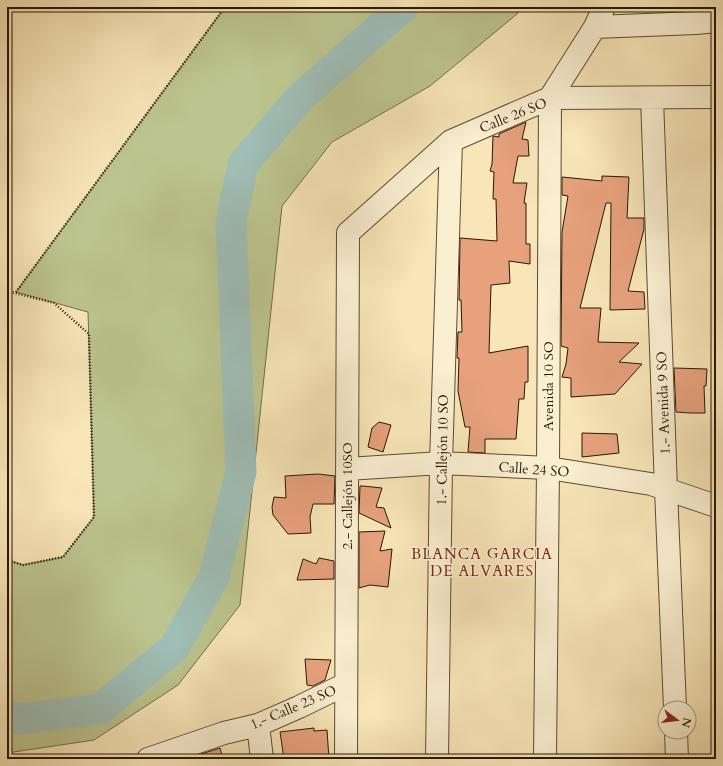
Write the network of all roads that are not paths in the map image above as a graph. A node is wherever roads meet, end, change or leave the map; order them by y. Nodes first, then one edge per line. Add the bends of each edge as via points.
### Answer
1 (604, 7) edge
2 (716, 21) edge
3 (595, 27) junction
4 (716, 97) edge
5 (550, 98) junction
6 (652, 98) junction
7 (451, 141) junction
8 (348, 233) joint
9 (441, 463) junction
10 (548, 468) junction
11 (347, 469) junction
12 (666, 489) junction
13 (716, 506) edge
14 (346, 684) junction
15 (675, 700) edge
16 (258, 725) junction
17 (677, 740) edge
18 (148, 759) edge
19 (262, 759) edge
20 (346, 759) edge
21 (436, 759) edge
22 (544, 759) edge
23 (678, 759) edge

1 - 3 street
2 - 3 street
3 - 5 street
4 - 6 street, Calle 26 SO
5 - 6 street, Calle 26 SO
5 - 7 street, Calle 26 SO
5 - 10 street, Avenida 10 SO
6 - 12 street, 1.- Avenida 9 SO
7 - 8 street, Calle 26 SO
7 - 9 street, 1.- Callejón 10 SO
8 - 11 street, 2.- Callejón 10SO
9 - 10 street, Calle 24 SO
9 - 11 street, Calle 24 SO
9 - 21 street, 1.- Callejón 10 SO
10 - 12 street, Calle 24 SO via 651,484
10 - 22 street, Avenida 10 SO
11 - 14 street, 2.- Callejón 10SO
12 - 13 street, Calle 24 SO
12 - 15 street, 1.- Avenida 9 SO
14 - 16 street, 1.- Calle 23 SO
14 - 20 street, 2.- Callejón 10SO
16 - 18 street, 1.- Calle 23 SO via 224,733
16 - 19 street
17 - 23 street

